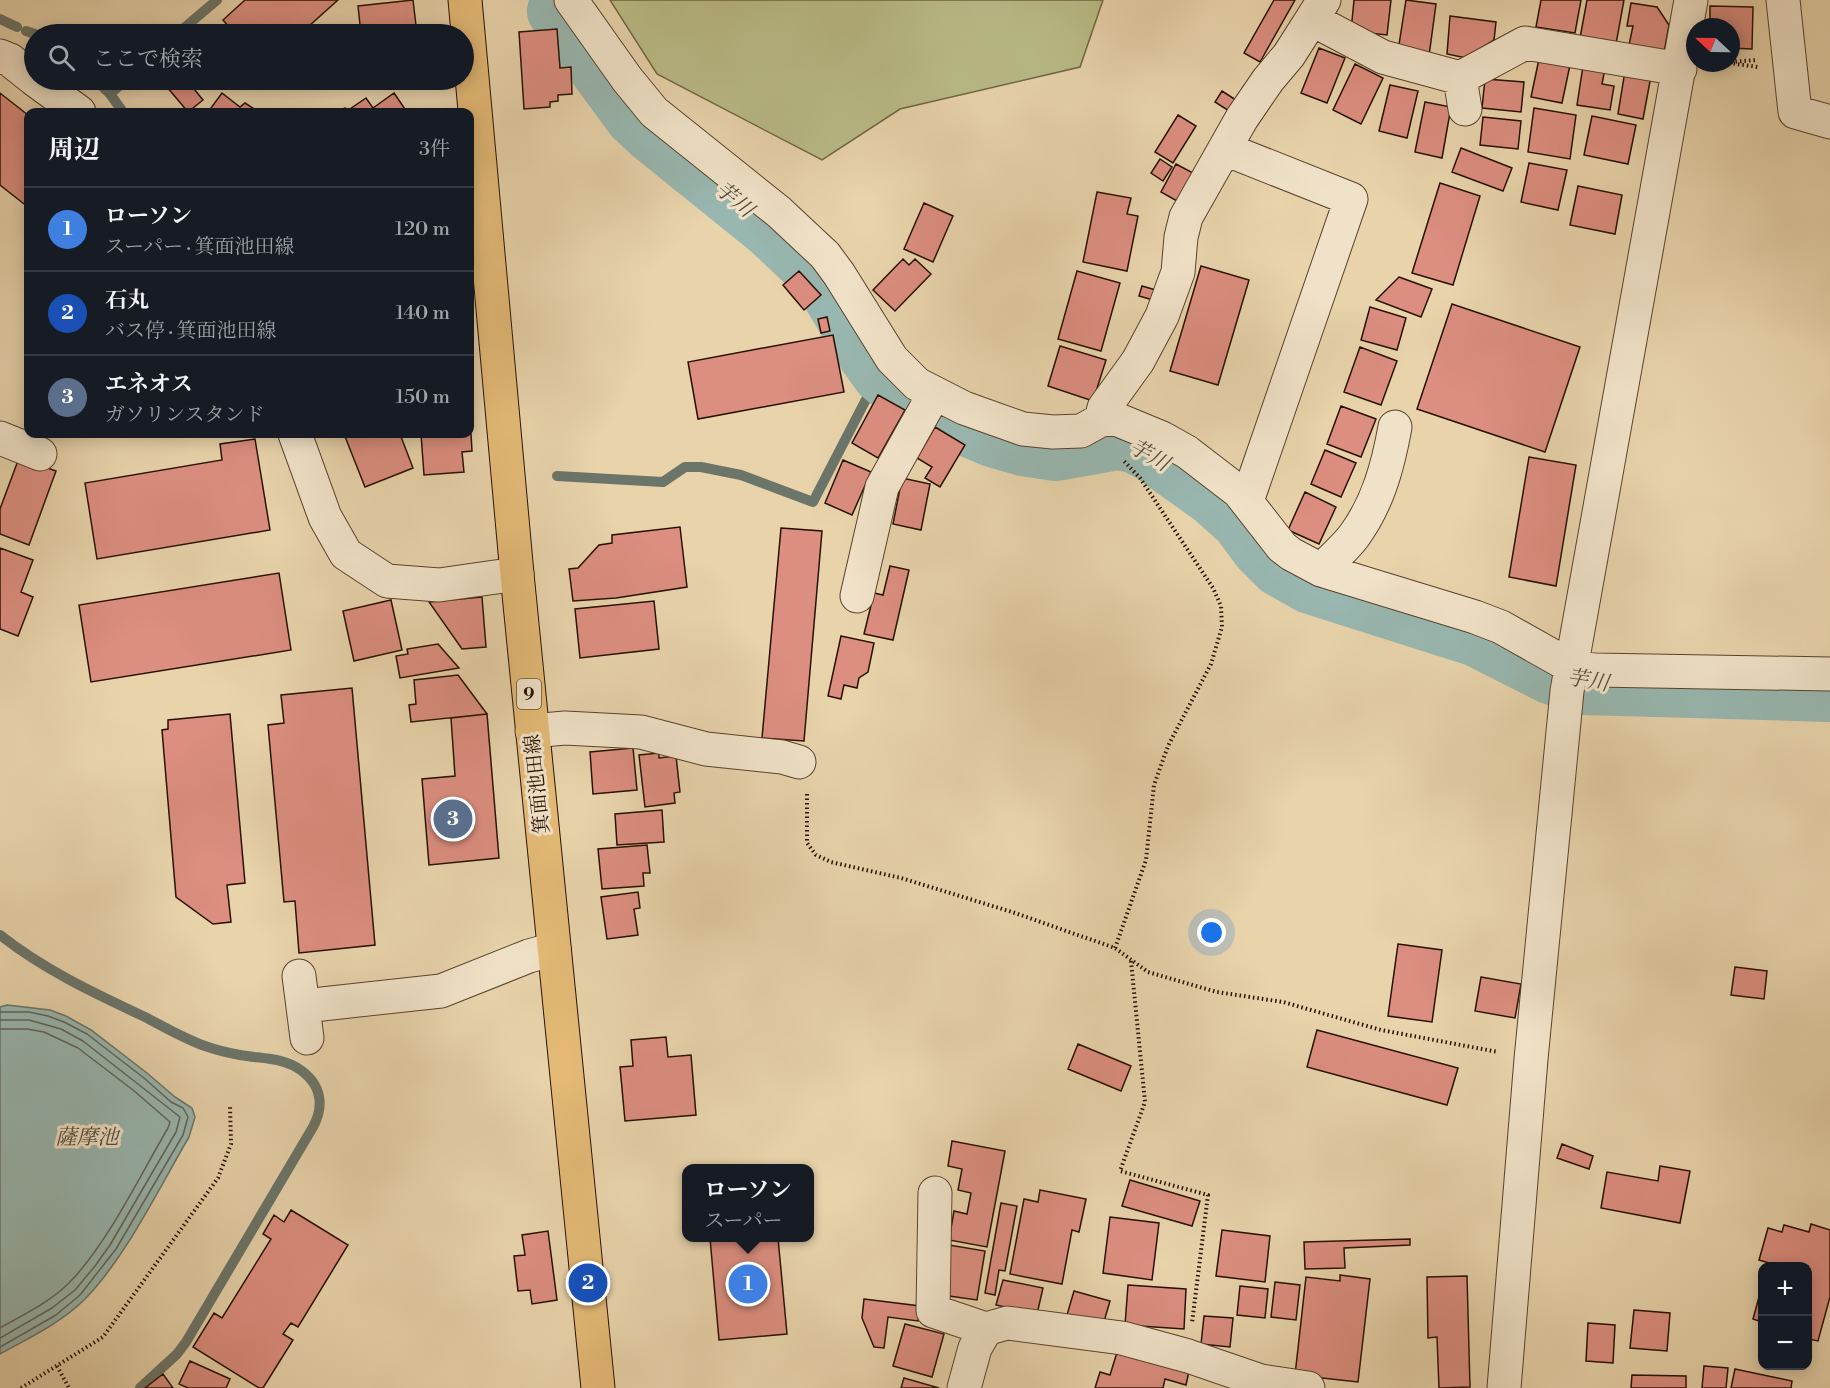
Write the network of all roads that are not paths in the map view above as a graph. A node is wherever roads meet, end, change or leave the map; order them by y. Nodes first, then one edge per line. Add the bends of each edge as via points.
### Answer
1 (572, 0) edge
2 (1691, 0) edge
3 (1783, 0) edge
4 (472, 1) edge
5 (1318, 10) edge
6 (472, 24) edge
7 (0, 56) edge
8 (1680, 69) junction
9 (24, 71) edge
10 (50, 90) edge
11 (473, 90) edge
12 (74, 108) edge
13 (473, 108) edge
14 (1830, 122) edge
15 (1225, 149) junction
16 (474, 159) edge
17 (929, 405) junction
18 (1101, 420) junction
19 (1395, 427) dead end
20 (0, 438) edge
21 (296, 438) edge
22 (40, 454) dead end
23 (1247, 501) junction
24 (1321, 570) junction
25 (516, 574) junction
26 (857, 596) dead end
27 (1830, 674) edge
28 (1570, 678) junction
29 (532, 731) junction
30 (799, 762) road end
31 (554, 949) junction
32 (307, 1038) dead end
33 (935, 1193) dead end
34 (986, 1329) junction
35 (598, 1388) edge
36 (964, 1388) edge
37 (1308, 1388) edge
38 (1504, 1388) edge

1 - 17 street via 654,112 779,212 825,255 891,359 917,384
2 - 8 street
3 - 14 street via 1795,112
4 - 6 main road, 箕面池田線 / 9
5 - 8 street via 1383,57 1462,94 1525,43
5 - 15 street
7 - 9 street
8 - 28 street
10 - 12 street
11 - 13 main road, 箕面池田線 / 9
15 - 18 street via 1186,217 1178,272 1162,316 1104,408
15 - 23 street via 1351,199
16 - 25 main road, 箕面池田線 / 9
17 - 18 street via 1031,430 1081,431
17 - 26 street via 882,487
18 - 23 street via 1116,419 1162,438
19 - 24 street via 1388,467 1374,504 1354,537
20 - 22 street
21 - 25 street via 325,516 346,555 387,582 439,585
23 - 24 street via 1282,547
24 - 28 street via 1501,627
25 - 29 main road, 箕面池田線 / 9
27 - 28 street via 1617,670
28 - 38 street via 1531,1059
29 - 30 street via 565,728 641,732 706,749
29 - 31 main road, 箕面池田線 / 9
31 - 32 street via 441,991 301,991
31 - 35 main road, 箕面池田線 / 9
33 - 34 street via 933,1311
34 - 36 street via 975,1348
34 - 37 street via 1007,1323 1122,1338 1262,1381

